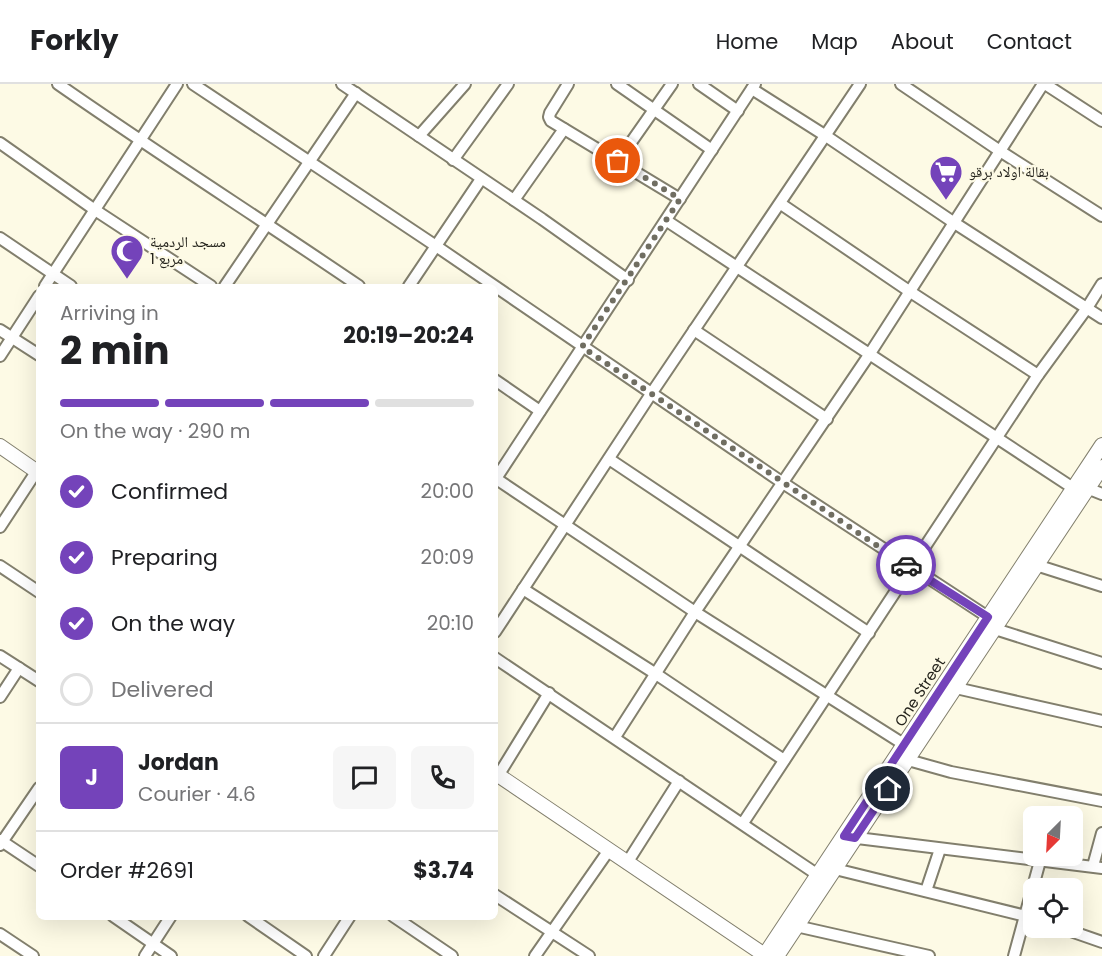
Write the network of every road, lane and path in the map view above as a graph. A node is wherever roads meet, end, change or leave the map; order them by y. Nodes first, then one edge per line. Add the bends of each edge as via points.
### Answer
1 (58, 84) edge
2 (177, 84) edge
3 (194, 84) edge
4 (342, 84) edge
5 (465, 84) edge
6 (508, 84) edge
7 (568, 84) edge
8 (672, 84) edge
9 (699, 84) edge
10 (861, 84) edge
11 (901, 84) edge
12 (1044, 84) edge
13 (624, 86) edge
14 (754, 87) edge
15 (356, 93) junction
16 (654, 109) junction
17 (738, 111) junction
18 (1102, 121) edge
19 (564, 129) junction
20 (419, 136) junction
21 (826, 136) junction
22 (139, 141) junction
23 (0, 143) edge
24 (712, 150) junction
25 (1000, 151) junction
26 (453, 160) junction
27 (618, 161) junction
28 (310, 162) junction
29 (481, 179) junction
30 (680, 199) junction
31 (514, 200) junction
32 (781, 204) junction
33 (95, 210) junction
34 (1102, 216) edge
35 (667, 221) junction
36 (953, 222) junction
37 (267, 224) junction
38 (0, 238) edge
39 (436, 246) junction
40 (736, 266) junction
41 (52, 274) junction
42 (628, 280) junction
43 (46, 284) edge
44 (68, 284) edge
45 (208, 284) edge
46 (226, 284) edge
47 (356, 284) edge
48 (410, 284) edge
49 (491, 284) edge
50 (1102, 284) edge
51 (498, 289) edge
52 (909, 291) junction
53 (36, 301) edge
54 (1087, 308) junction
55 (1102, 318) edge
56 (0, 330) edge
57 (694, 330) junction
58 (12, 338) junction
59 (582, 347) junction
60 (36, 354) edge
61 (869, 355) junction
62 (0, 356) edge
63 (1038, 375) junction
64 (498, 382) edge
65 (651, 394) junction
66 (540, 411) junction
67 (827, 418) junction
68 (996, 438) junction
69 (1102, 445) edge
70 (0, 446) edge
71 (609, 459) junction
72 (1102, 467) edge
73 (36, 471) edge
74 (498, 474) edge
75 (36, 475) edge
76 (498, 481) edge
77 (783, 483) junction
78 (1080, 488) junction
79 (1102, 494) edge
80 (1070, 505) junction
81 (565, 525) junction
82 (0, 527) edge
83 (740, 546) junction
84 (1036, 565) junction
85 (0, 567) edge
86 (911, 568) junction
87 (1102, 586) edge
88 (523, 589) junction
89 (36, 590) edge
90 (695, 612) junction
91 (991, 623) junction
92 (498, 627) edge
93 (869, 633) junction
94 (0, 656) edge
95 (498, 660) edge
96 (1102, 663) edge
97 (19, 668) junction
98 (656, 674) junction
99 (36, 679) edge
100 (956, 687) junction
101 (549, 693) junction
102 (826, 696) junction
103 (0, 697) edge
104 (1102, 721) edge
105 (615, 736) junction
106 (905, 746) junction
107 (784, 760) junction
108 (908, 760) junction
109 (498, 772) edge
110 (498, 775) edge
111 (679, 781) junction
112 (36, 792) edge
113 (1102, 801) edge
114 (743, 823) junction
115 (1102, 833) edge
116 (850, 837) junction
117 (1, 842) edge
118 (940, 849) junction
119 (609, 850) junction
120 (1023, 859) edge
121 (627, 862) junction
122 (36, 864) edge
123 (1097, 867) edge
124 (835, 869) junction
125 (818, 875) junction
126 (926, 891) junction
127 (498, 897) edge
128 (1023, 915) edge
129 (119, 920) edge
130 (168, 920) edge
131 (255, 920) edge
132 (347, 920) edge
133 (399, 920) edge
134 (796, 926) junction
135 (552, 931) junction
136 (1023, 932) edge
137 (0, 934) edge
138 (1083, 935) edge
139 (1102, 942) edge
140 (153, 944) junction
141 (33, 956) edge
142 (145, 956) edge
143 (171, 956) edge
144 (306, 956) edge
145 (324, 956) edge
146 (452, 956) edge
147 (535, 956) edge
148 (589, 956) edge
149 (768, 956) edge
150 (929, 956) edge
151 (1014, 956) edge

1 - 22 street
2 - 22 street
3 - 28 street
4 - 15 street
5 - 20 street
6 - 26 street
7 - 19 street via 549,117
8 - 16 street
9 - 17 street
10 - 21 street
11 - 25 street
12 - 18 street
12 - 25 street
13 - 16 street
14 - 17 street
14 - 21 street
15 - 20 street
15 - 28 street
16 - 24 street
16 - 27 street
17 - 24 street
19 - 27 street
19 - 31 street
20 - 26 street
21 - 32 street
21 - 36 street
22 - 33 street
22 - 37 street
23 - 33 street
24 - 30 street
25 - 34 street
25 - 36 street
26 - 29 street
27 - 30 street
28 - 37 street
28 - 39 street
29 - 31 street
29 - 39 street
30 - 35 street
31 - 42 street
32 - 40 street
32 - 52 street
33 - 41 street
33 - 45 street
35 - 40 street
35 - 42 street
36 - 52 street
36 - 54 street
37 - 46 street
37 - 47 street
38 - 41 street
39 - 48 street
39 - 49 street
40 - 57 street
40 - 61 street
41 - 43 street
41 - 44 street
42 - 59 street
50 - 54 street
51 - 59 street
52 - 61 street
52 - 63 street
53 - 58 street
54 - 55 street
54 - 63 street
56 - 58 street
57 - 65 street
57 - 67 street
58 - 60 street
58 - 62 street
59 - 65 street
59 - 66 street
61 - 67 street
61 - 68 street
63 - 68 street
64 - 66 street
65 - 71 street
65 - 77 street
66 - 74 street
67 - 77 street
68 - 78 street
68 - 86 street
69 - 78 street, One Street
70 - 73 street
71 - 81 street
71 - 83 street
72 - 78 street, One Street
75 - 82 street
76 - 81 street
77 - 83 street
77 - 86 street
78 - 79 street
78 - 80 street, One Street
80 - 84 street, One Street
80 - 91 street, One Street
81 - 88 street
81 - 90 street
83 - 90 street
83 - 93 street
84 - 87 street
84 - 91 street, One Street
85 - 89 street
86 - 91 street
86 - 93 street
88 - 92 street
88 - 98 street
90 - 98 street
90 - 102 street
91 - 96 street
91 - 100 street, One Street
91 - 106 street, One Street
93 - 102 street
94 - 97 street
95 - 101 street
97 - 99 street
97 - 103 street
98 - 105 street
98 - 107 street
100 - 104 street
100 - 108 street, One Street
101 - 105 street
101 - 109 street
102 - 106 street
102 - 107 street
105 - 111 street
106 - 116 street, One Street
107 - 114 street
108 - 113 street
108 - 116 street, One Street
110 - 119 street
111 - 114 street
111 - 121 street
112 - 117 street
114 - 125 street
115 - 123 street
116 - 118 street
116 - 124 street, One Street
116 - 125 street, One Street
117 - 122 street
118 - 120 street
118 - 126 street
119 - 121 street
119 - 135 street
121 - 149 street
124 - 126 street
124 - 134 street, One Street
125 - 149 street, One Street
126 - 128 street
127 - 135 street
129 - 140 street
130 - 140 street
131 - 144 street
132 - 145 street
133 - 146 street
134 - 149 street, One Street
134 - 150 street
135 - 147 street
135 - 148 street
136 - 151 street
137 - 141 street
138 - 139 street
140 - 142 street
140 - 143 street

